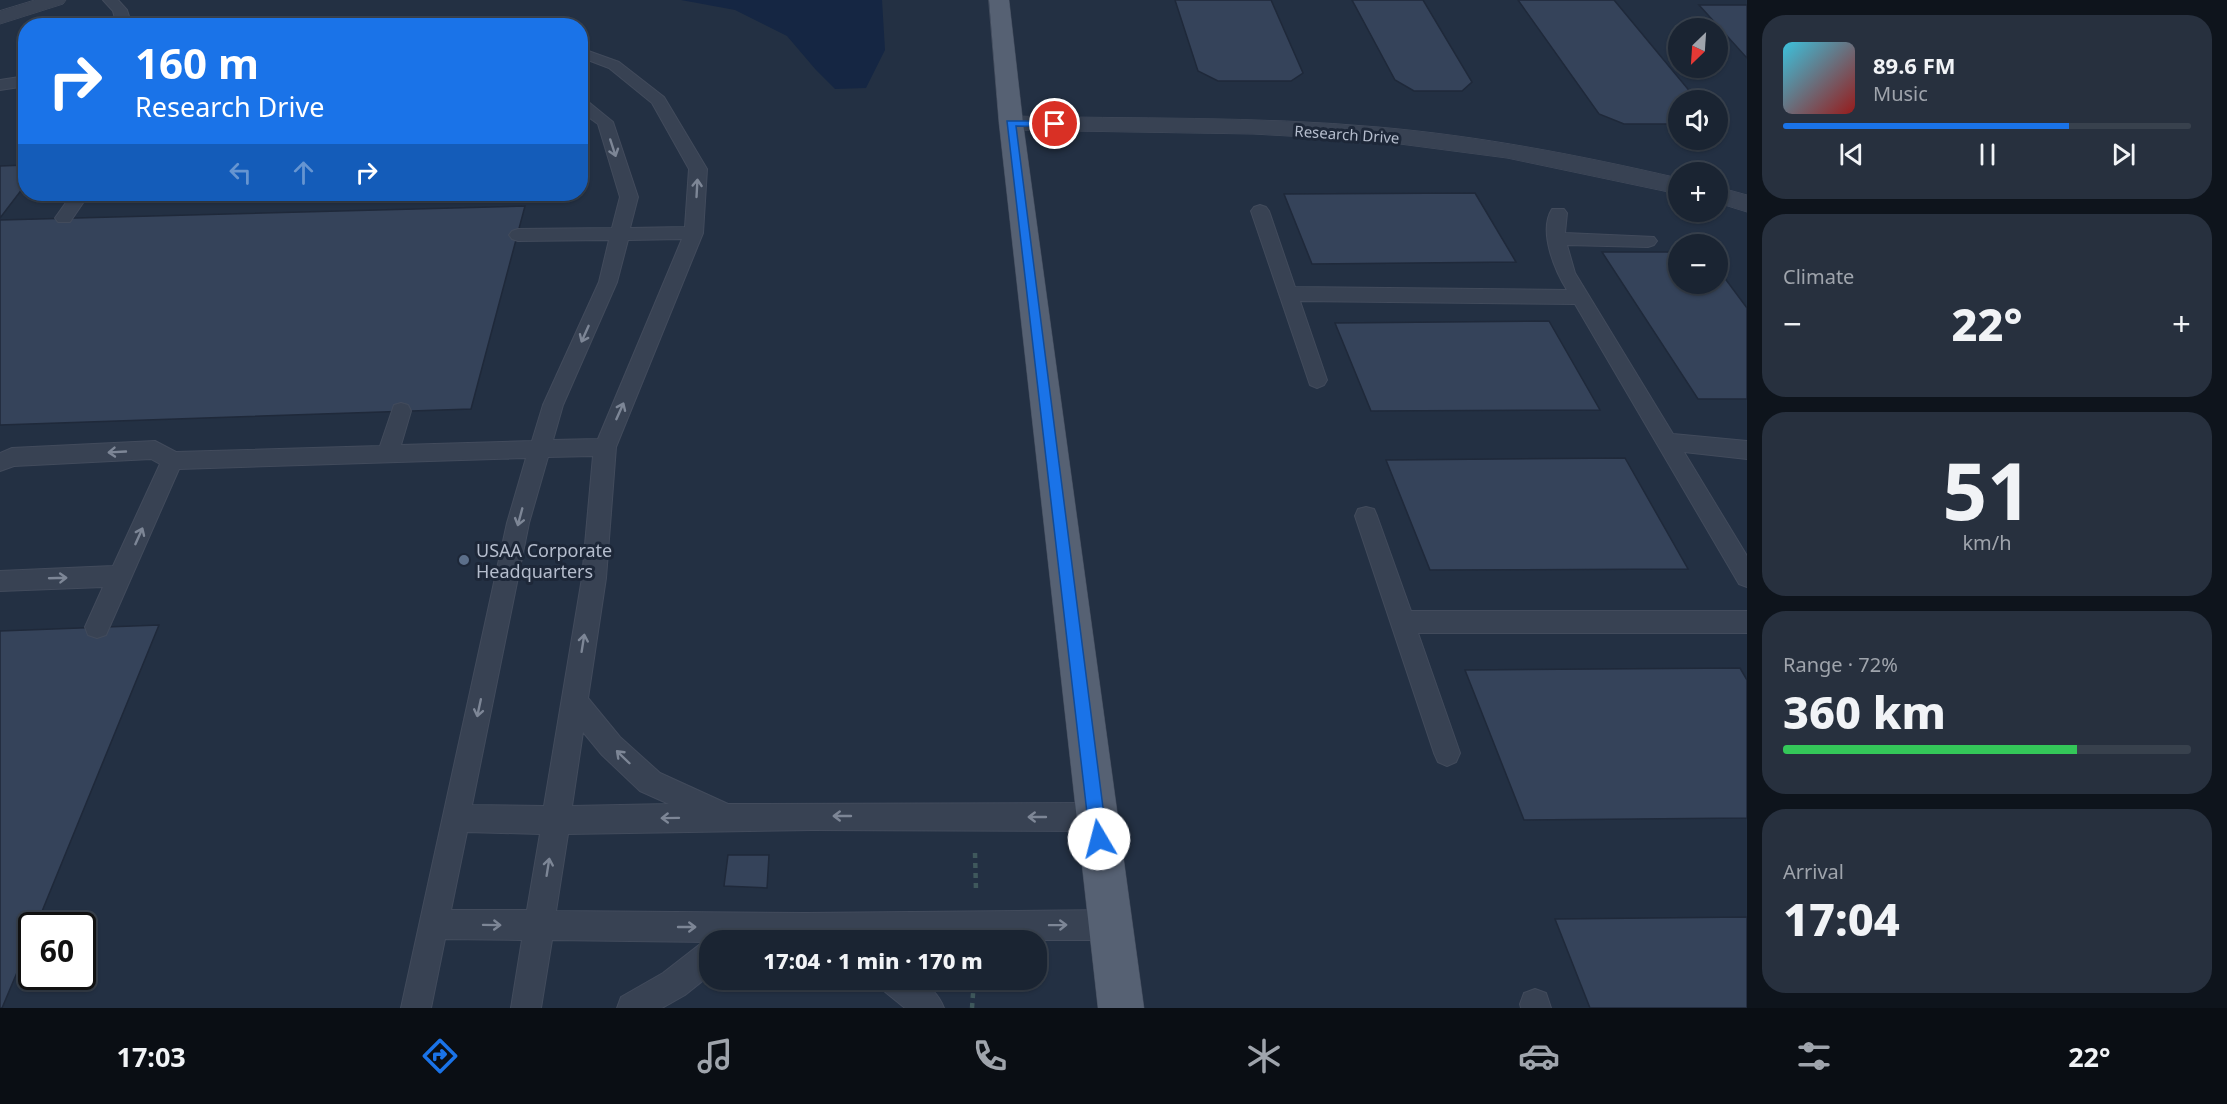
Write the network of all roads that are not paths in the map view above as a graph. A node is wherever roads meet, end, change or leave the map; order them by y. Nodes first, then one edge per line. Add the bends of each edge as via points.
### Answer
1 (56, 0) edge
2 (110, 0) edge
3 (999, 0) edge
4 (0, 18) edge
5 (122, 18) edge
6 (588, 55) edge
7 (18, 82) edge
8 (0, 85) edge
9 (588, 109) edge
10 (1011, 123) junction
11 (1668, 183) edge
12 (1728, 198) edge
13 (75, 201) edge
14 (1747, 204) edge
15 (1260, 211) dead end
16 (1558, 213) dead end
17 (64, 218) dead end
18 (620, 232) junction
19 (694, 233) junction
20 (518, 235) dead end
21 (1556, 239) junction
22 (1648, 241) dead end
23 (1288, 294) junction
24 (1580, 297) junction
25 (1317, 380) dead end
26 (401, 411) dead end
27 (1666, 442) junction
28 (604, 447) junction
29 (540, 448) junction
30 (1747, 450) edge
31 (388, 454) junction
32 (172, 461) junction
33 (0, 462) edge
34 (1366, 516) dead end
35 (120, 576) junction
36 (1747, 577) edge
37 (0, 581) edge
38 (1403, 622) junction
39 (1747, 622) edge
40 (97, 627) dead end
41 (574, 701) junction
42 (1447, 753) dead end
43 (727, 817) junction
44 (1096, 817) junction
45 (456, 818) junction
46 (555, 820) junction
47 (434, 924) junction
48 (1110, 925) junction
49 (539, 926) junction
50 (960, 930) edge
51 (699, 932) edge
52 (699, 965) edge
53 (907, 990) edge
54 (416, 1008) edge
55 (526, 1008) edge
56 (632, 1008) edge
57 (929, 1008) edge
58 (1121, 1008) edge

1 - 4 street
2 - 5 lane
3 - 10 main road
19 -> 6 lane via 698,169 658,100 614,65
7 - 8 lane
9 -> 18 lane via 605,122 629,197
10 - 11 street, Research Drive via 1394,136 1601,166
10 - 44 main road
12 - 14 street
13 - 17 lane
15 - 23 lane
16 - 21 lane
18 - 19 lane
18 - 20 lane
18 -> 29 lane via 608,282 553,405
28 -> 19 lane
21 - 22 lane
21 - 24 lane via 1566,273
23 - 24 lane
23 - 25 lane
24 - 27 lane
26 - 31 lane
27 - 30 lane
27 - 36 lane
28 - 29 lane
41 -> 28 lane via 594,578
29 - 31 lane
29 -> 45 lane via 518,523
31 - 32 lane
32 -> 33 lane via 155,450 12,457
35 -> 32 lane
34 - 38 lane
37 -> 35 lane
35 - 40 lane
38 - 39 lane
38 - 42 lane
43 -> 41 lane via 650,782 612,746
41 - 46 lane
44 -> 43 lane
43 -> 46 lane
44 - 48 main road
45 - 46 lane
45 - 47 lane
49 -> 46 lane
47 -> 49 lane
47 - 54 lane
50 -> 48 lane
48 - 58 main road
49 -> 51 lane
49 - 55 lane
52 - 56 lane
53 - 57 lane

